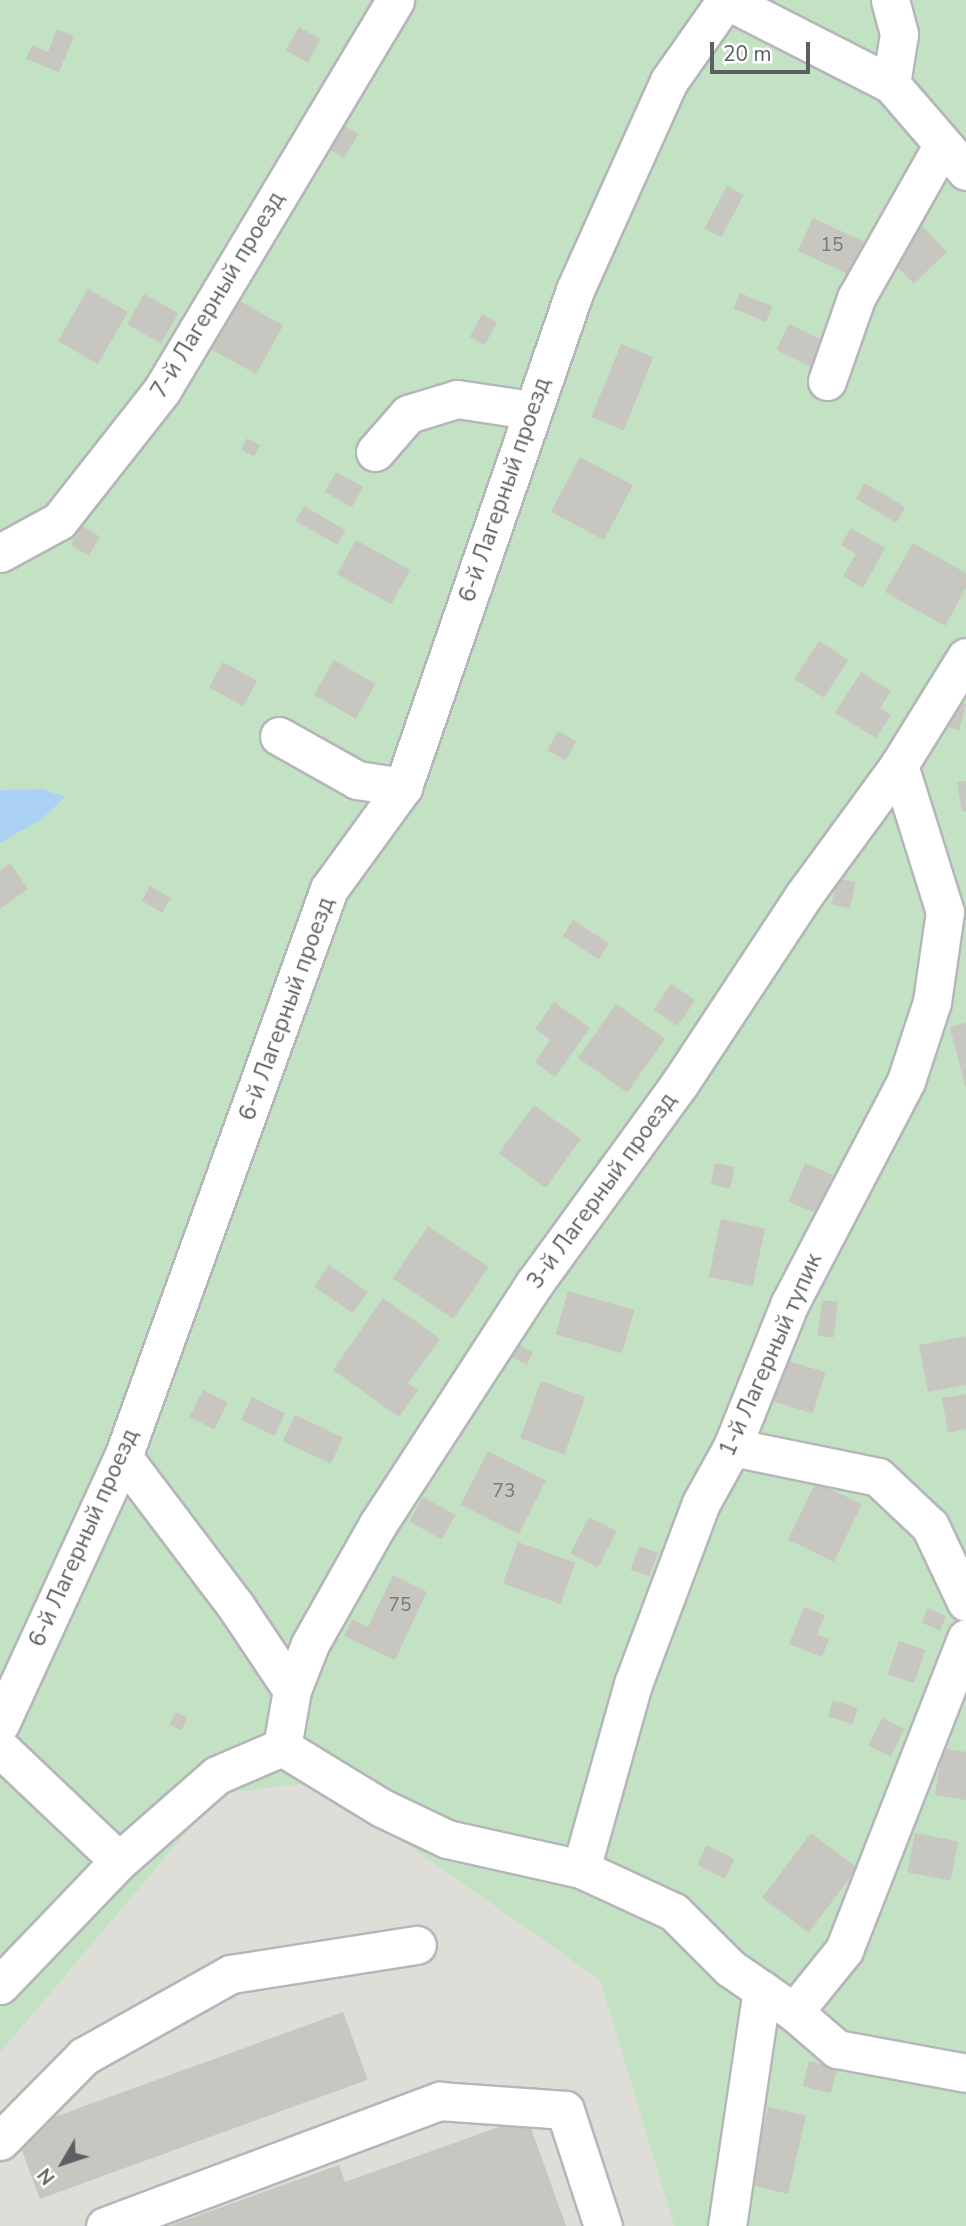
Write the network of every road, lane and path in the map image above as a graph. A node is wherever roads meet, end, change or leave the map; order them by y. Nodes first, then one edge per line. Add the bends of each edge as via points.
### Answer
1 (395, 0) edge
2 (726, 0) edge
3 (890, 0) edge
4 (891, 84) junction
5 (954, 159) edge
6 (827, 381) dead end
7 (531, 410) junction
8 (375, 452) dead end
9 (0, 553) edge
10 (966, 657) edge
11 (279, 736) dead end
12 (899, 765) junction
13 (403, 787) junction
14 (733, 1447) junction
15 (123, 1457) junction
16 (966, 1602) edge
17 (966, 1638) edge
18 (292, 1690) junction
19 (0, 1724) edge
20 (282, 1747) junction
21 (0, 1748) edge
22 (119, 1861) junction
23 (581, 1869) junction
24 (417, 1945) dead end
25 (0, 1985) edge
26 (762, 1990) junction
27 (794, 2012) junction
28 (966, 2073) edge
29 (0, 2141) edge
30 (105, 2226) edge
31 (603, 2226) edge
32 (727, 2226) edge

1 - 9 street, 7-й Лагерный проезд via 162,390 60,521
2 - 4 street
2 - 7 street, 6-й Лагерный проезд via 669,81 575,290
3 - 4 street via 899,34
4 - 5 street
5 - 6 street via 856,298
7 - 8 street via 457,399 408,414
7 - 13 street, 6-й Лагерный проезд
10 - 12 street, 3-й Лагерный проезд
11 - 13 street via 357,780
12 - 14 street, 1-й Лагерный тупик via 945,912 932,1002 906,1081 790,1303
12 - 18 street, 3-й Лагерный проезд via 804,895 680,1083 534,1284 378,1524 310,1644
13 - 15 street, 6-й Лагерный проезд via 329,889
14 - 16 street via 878,1477 930,1526
14 - 23 street, 1-й Лагерный тупик via 701,1503 633,1684
15 - 18 street via 235,1605
15 - 19 street, 6-й Лагерный проезд
17 - 27 street via 844,1950
18 - 20 street, 3-й Лагерный проезд
20 - 22 street via 217,1775
20 - 23 street via 382,1808 447,1839
21 - 22 street
22 - 25 street
23 - 26 street via 674,1912 730,1968
24 - 29 street via 231,1974 84,2056
26 - 27 street
26 - 32 street
27 - 28 street via 837,2049
30 - 31 street via 440,2101 565,2110

